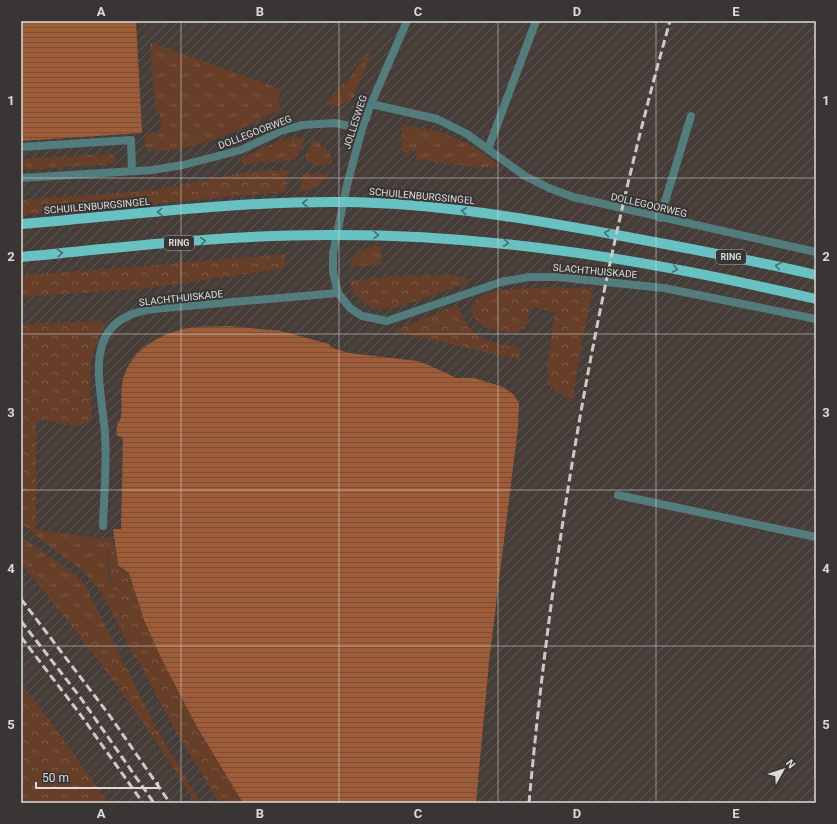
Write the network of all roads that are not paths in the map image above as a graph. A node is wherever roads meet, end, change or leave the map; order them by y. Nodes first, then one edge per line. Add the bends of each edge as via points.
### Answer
1 (407, 21) edge
2 (536, 21) edge
3 (370, 104) junction
4 (691, 116) dead end
5 (362, 129) junction
6 (21, 147) edge
7 (488, 148) junction
8 (132, 171) junction
9 (21, 178) edge
10 (344, 202) junction
11 (660, 218) junction
12 (21, 224) edge
13 (337, 234) junction
14 (816, 252) edge
15 (21, 257) edge
16 (816, 275) edge
17 (338, 293) junction
18 (816, 299) edge
19 (816, 320) edge
20 (618, 495) dead end
21 (103, 526) dead end
22 (816, 537) edge

1 - 3 street, JOLLESWEG
2 - 7 street
3 - 5 street, JOLLESWEG
3 - 7 street, DOLLEGOORWEG via 437,120 467,134
4 - 11 street
5 - 8 street, DOLLEGOORWEG via 335,123 303,124 283,130 241,150 183,165
5 - 10 street, JOLLESWEG
6 - 8 street via 131,140
7 - 11 street, DOLLEGOORWEG via 525,176 549,188 588,201
8 - 9 street, DOLLEGOORWEG
10 -> 12 main road, SCHUILENBURGSINGEL / RING via 227,206
10 - 13 street, JOLLESWEG
16 -> 10 main road, SCHUILENBURGSINGEL / RING via 543,222 415,205
11 - 14 street, DOLLEGOORWEG
15 -> 13 main road, RING via 224,239
13 - 17 street, SLACHTHUISKADE via 333,272
13 -> 18 main road, RING via 462,239 580,252 682,270
17 - 19 street, SLACHTHUISKADE via 350,308 362,316 387,321 501,282 556,276 664,288
17 - 21 street, SLACHTHUISKADE via 153,308 140,310 116,323 102,342 99,355 105,435
20 - 22 street

